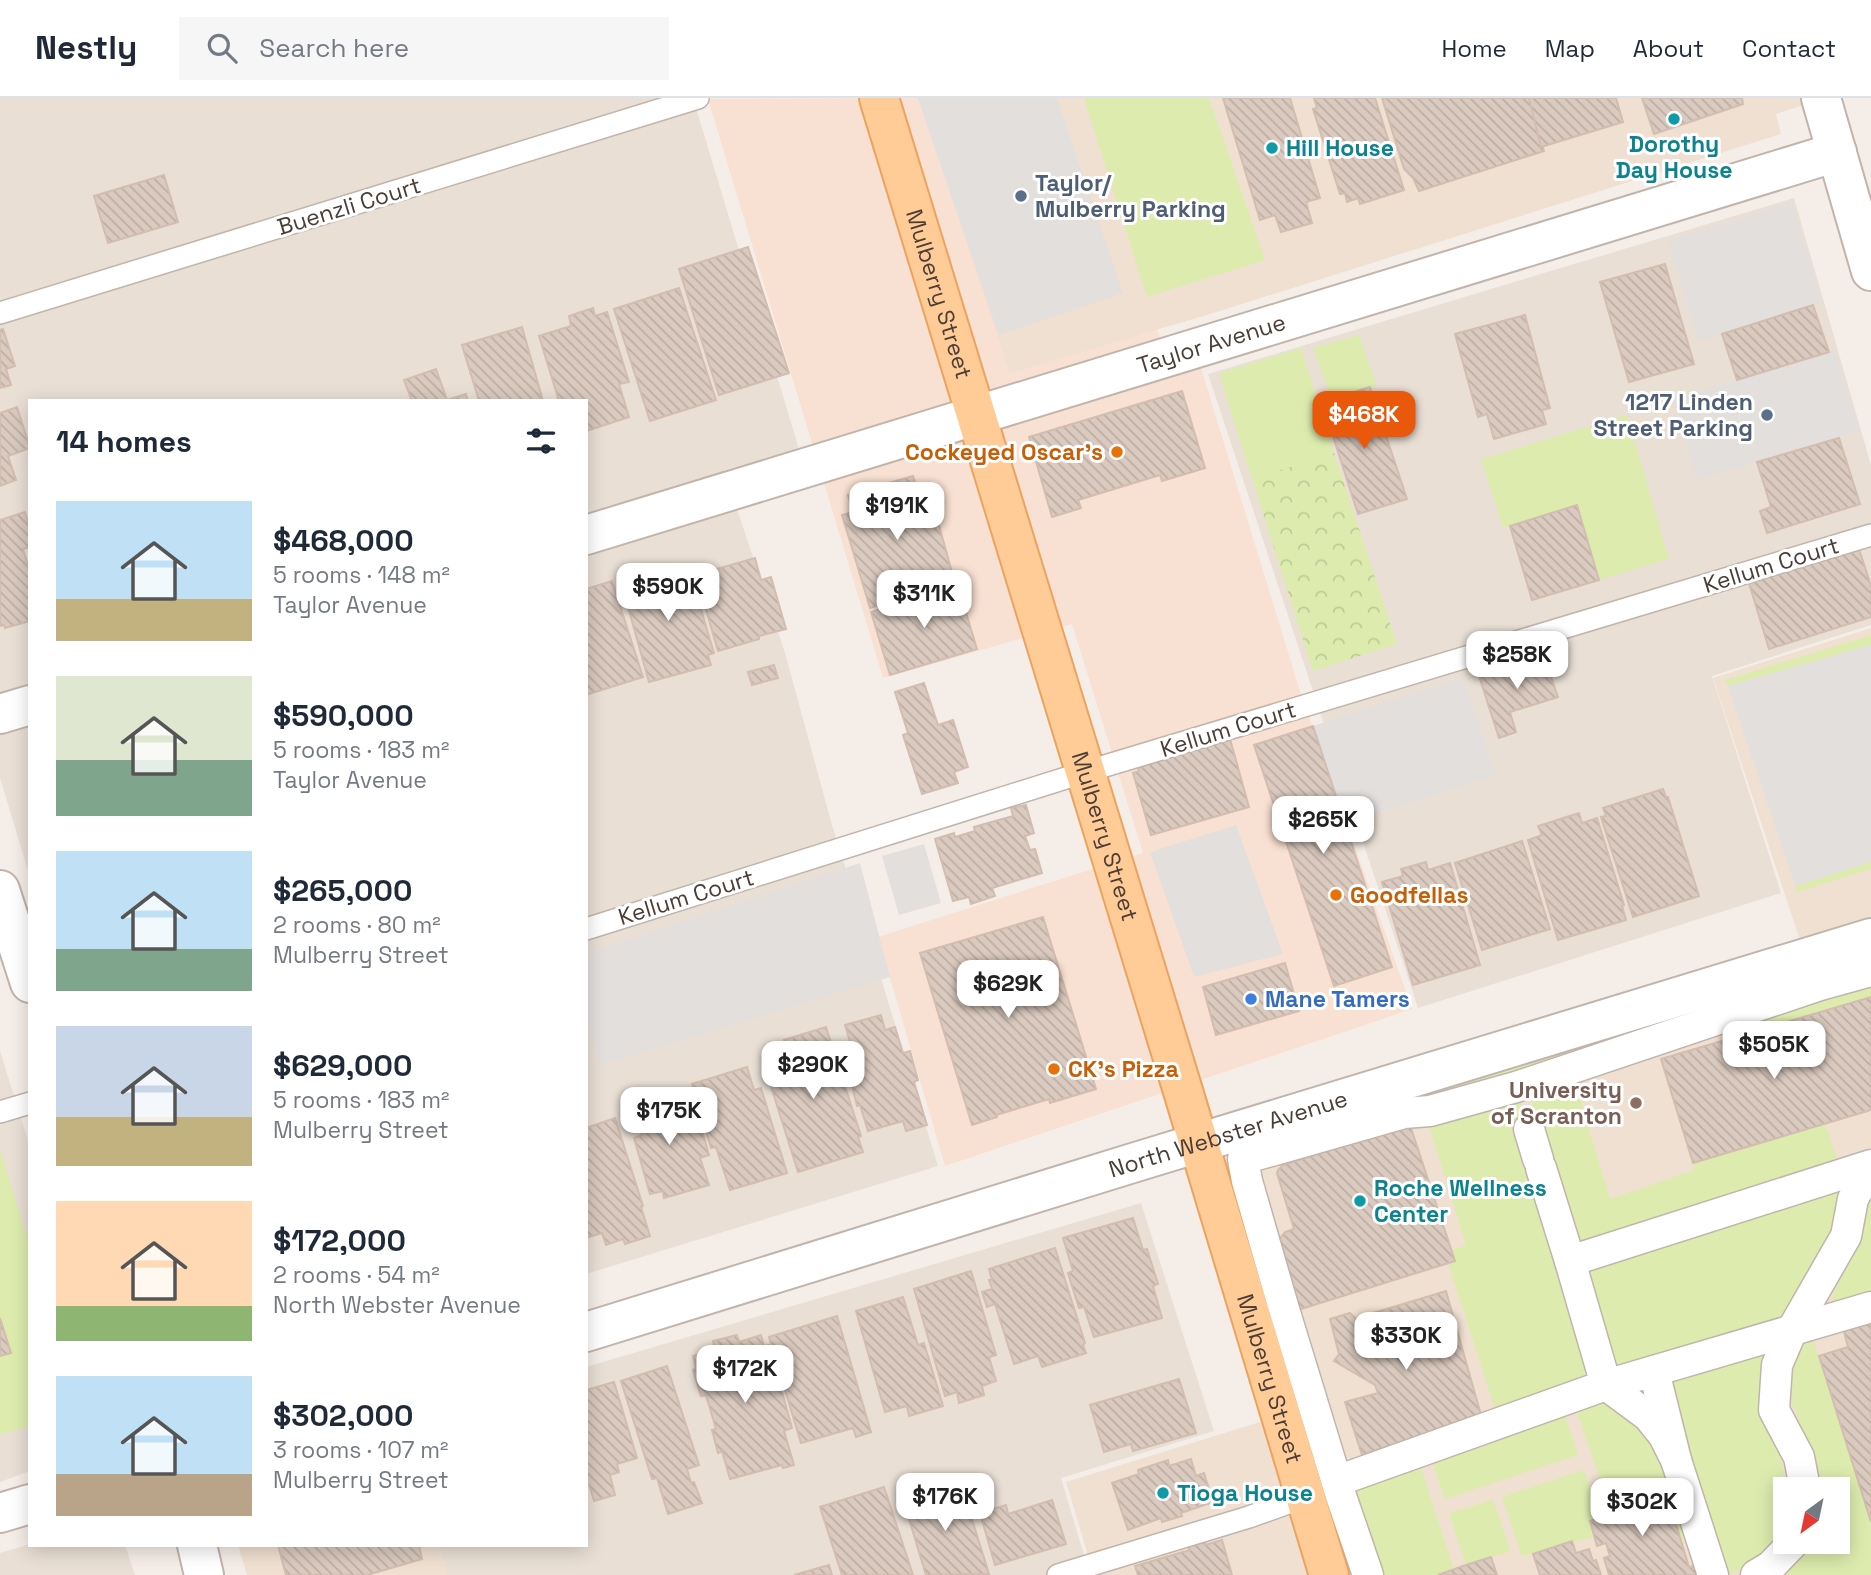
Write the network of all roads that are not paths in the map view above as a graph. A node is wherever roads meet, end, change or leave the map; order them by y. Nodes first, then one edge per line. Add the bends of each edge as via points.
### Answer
1 (698, 98) edge
2 (879, 98) edge
3 (1821, 98) edge
4 (1837, 152) junction
5 (1871, 271) edge
6 (0, 313) edge
7 (976, 416) junction
8 (588, 534) edge
9 (1871, 535) edge
10 (28, 706) edge
11 (0, 714) edge
12 (1085, 772) junction
13 (0, 890) edge
14 (588, 928) edge
15 (1871, 938) edge
16 (1871, 971) edge
17 (28, 977) edge
18 (28, 1103) edge
19 (0, 1112) edge
20 (1529, 1129) dead end
21 (1199, 1143) junction
22 (1871, 1165) edge
23 (1570, 1261) junction
24 (1871, 1307) edge
25 (1792, 1330) junction
26 (588, 1331) edge
27 (1654, 1371) junction
28 (1606, 1385) junction
29 (1676, 1461) junction
30 (1803, 1477) edge
31 (1321, 1489) junction
32 (28, 1505) edge
33 (0, 1513) edge
34 (197, 1547) edge
35 (1782, 1554) edge
36 (204, 1575) edge
37 (1058, 1575) edge
38 (1329, 1575) edge
39 (1368, 1575) edge
40 (1713, 1575) edge
41 (1756, 1575) edge

1 - 6 lane, Buenzli Court
2 - 7 main road, Mulberry Street
3 - 4 street
4 - 5 street
4 - 7 street, Taylor Avenue
7 - 8 street, Taylor Avenue
7 - 12 main road, Mulberry Street
9 - 12 lane, Kellum Court
10 - 11 street
12 - 14 lane, Kellum Court
12 - 21 main road, Mulberry Street
13 - 17 street
15 - 21 street, North Webster Avenue
16 - 31 street via 1516,1087 1243,1158 1283,1306
18 - 19 lane
20 - 23 street
21 - 26 street, North Webster Avenue
21 - 31 main road, Mulberry Street
22 - 23 street
22 - 25 street via 1853,1199 1846,1236
23 - 28 street
24 - 25 street
25 - 27 street
25 - 30 street via 1777,1365 1774,1410 1799,1457
27 - 28 street
27 - 29 street
28 - 29 street via 1648,1416
28 - 31 street
29 - 40 street
31 - 37 lane via 1249,1517
31 - 38 main road, Mulberry Street
31 - 39 street
32 - 33 street
34 - 36 street
35 - 41 street

